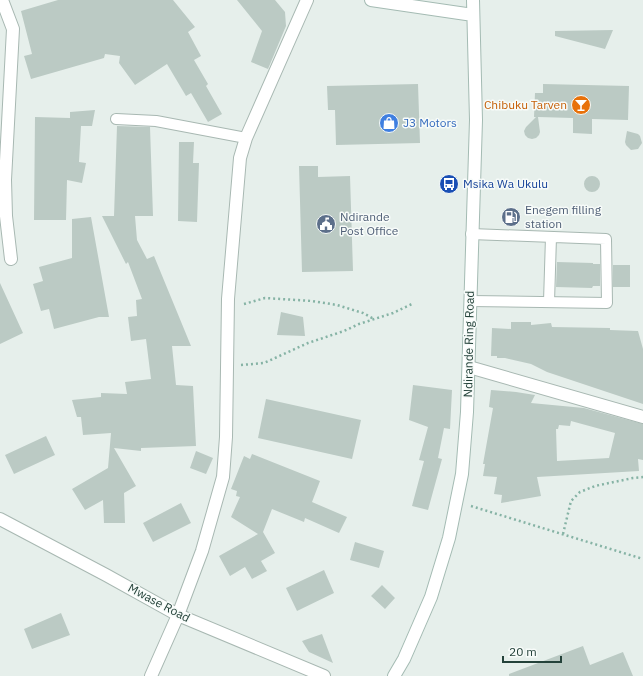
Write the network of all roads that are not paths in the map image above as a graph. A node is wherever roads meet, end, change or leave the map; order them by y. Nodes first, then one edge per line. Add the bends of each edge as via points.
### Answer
1 (2, 0) edge
2 (307, 0) edge
3 (371, 0) edge
4 (473, 0) edge
5 (473, 16) junction
6 (11, 75) junction
7 (0, 90) edge
8 (116, 119) dead end
9 (246, 138) junction
10 (472, 234) junction
11 (551, 237) junction
12 (11, 260) dead end
13 (470, 301) junction
14 (549, 302) junction
15 (468, 367) junction
16 (643, 417) edge
17 (0, 519) edge
18 (178, 615) junction
19 (151, 676) edge
20 (324, 676) edge
21 (394, 676) edge

1 - 6 street via 12,29
2 - 9 street
3 - 5 street
4 - 5 street, Ndirande Ring Road
5 - 10 street, Ndirande Ring Road via 476,120
6 - 7 street
6 - 12 street via 5,180
8 - 9 lane via 156,121
9 - 18 street via 240,158 228,299 223,477 202,551
10 - 11 lane
10 - 13 street, Ndirande Ring Road
11 - 14 lane
11 - 14 lane via 606,239 607,303
13 - 14 lane
13 - 15 street, Ndirande Ring Road
15 - 16 street
15 - 21 street, Ndirande Ring Road via 462,474 449,538 431,597
17 - 18 street, Mwase Road
18 - 19 street
18 - 20 street, Mwase Road

